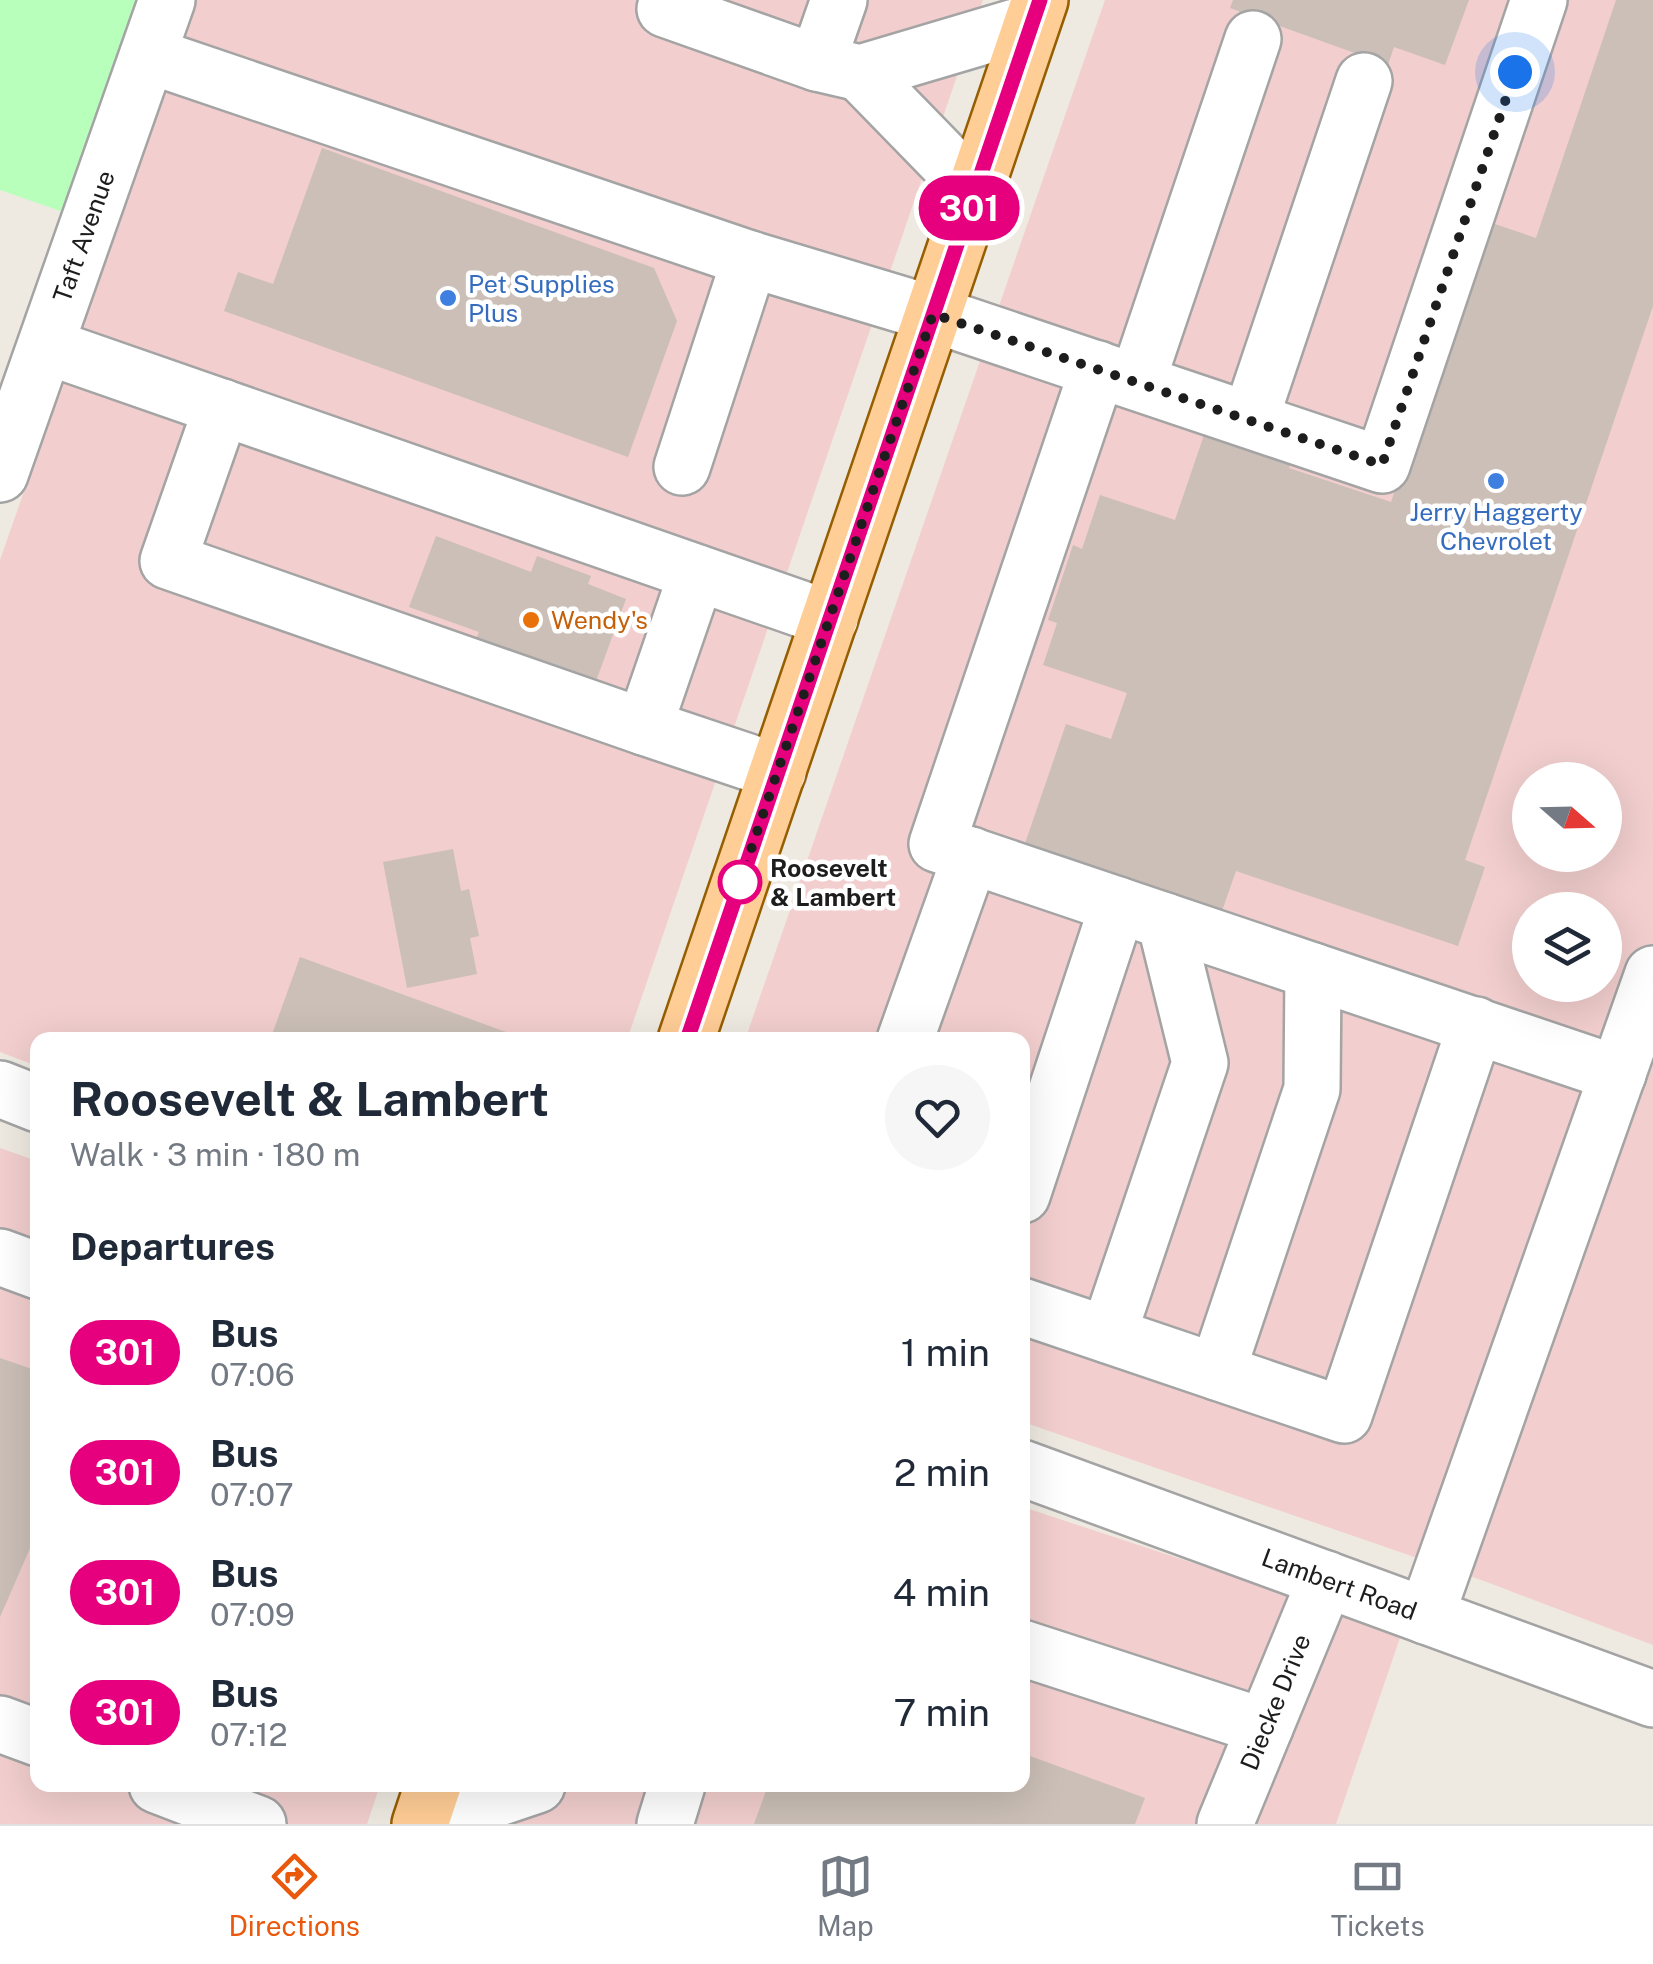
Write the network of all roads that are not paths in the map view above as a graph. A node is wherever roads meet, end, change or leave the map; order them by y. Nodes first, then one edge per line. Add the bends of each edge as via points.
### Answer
1 (167, 0) edge
2 (668, 0) edge
3 (840, 0) edge
4 (1539, 0) edge
5 (1036, 11) edge
6 (1252, 40) dead end
7 (148, 54) junction
8 (839, 68) junction
9 (1364, 81) dead end
10 (975, 191) junction
11 (750, 259) junction
12 (933, 314) junction
13 (46, 346) junction
14 (1117, 376) junction
15 (222, 407) junction
16 (1250, 420) junction
17 (2, 462) edge
18 (682, 467) dead end
19 (697, 573) junction
20 (830, 620) junction
21 (644, 726) junction
22 (778, 772) junction
23 (972, 855) junction
24 (1142, 913) junction
25 (1314, 971) junction
26 (1653, 974) edge
27 (1476, 1026) junction
28 (689, 1032) edge
29 (908, 1032) edge
30 (1618, 1074) junction
31 (0, 1090) edge
32 (30, 1101) edge
33 (1030, 1176) edge
34 (0, 1257) edge
35 (30, 1268) edge
36 (1030, 1309) edge
37 (1108, 1335) junction
38 (1217, 1372) junction
39 (1030, 1471) edge
40 (1326, 1579) junction
41 (1426, 1616) junction
42 (1030, 1651) edge
43 (1653, 1700) edge
44 (0, 1724) edge
45 (1265, 1727) junction
46 (30, 1735) edge
47 (185, 1792) edge
48 (431, 1792) edge
49 (516, 1792) edge
50 (675, 1792) edge
51 (252, 1809) edge
52 (420, 1824) edge
53 (665, 1824) edge
54 (1226, 1824) edge

1 - 7 street, Taft Avenue
2 - 8 street via 665,9
3 - 8 street
4 - 16 street via 1382,465
5 - 8 street
5 - 10 main road
6 - 14 street
7 - 11 street
7 - 13 street, Taft Avenue
8 - 10 street
9 - 16 street
10 - 12 main road
11 - 12 street
11 - 18 street
12 - 14 street
12 - 20 main road
13 - 15 street
13 - 17 street, Taft Avenue
14 - 16 street
14 - 23 street via 937,844
15 - 19 street
15 - 21 street via 168,561
19 - 20 street
19 - 21 street
20 - 22 main road
21 - 22 street
22 - 28 main road
23 - 24 street
23 - 29 street
24 - 25 street
24 - 33 street
24 - 37 street via 1200,1063
25 - 27 street
25 - 38 street via 1312,1089
26 - 30 street
27 - 30 street
27 - 38 street via 1344,1415
30 - 41 street
31 - 32 street
34 - 35 street
36 - 37 street
37 - 38 street
39 - 40 street, Lambert Road
40 - 41 street, Lambert Road
40 - 45 street, Diecke Drive
41 - 43 street, Lambert Road
42 - 45 street
44 - 46 street
45 - 54 street, Diecke Drive
47 - 51 street
48 - 52 main road
49 - 52 street
50 - 53 street

